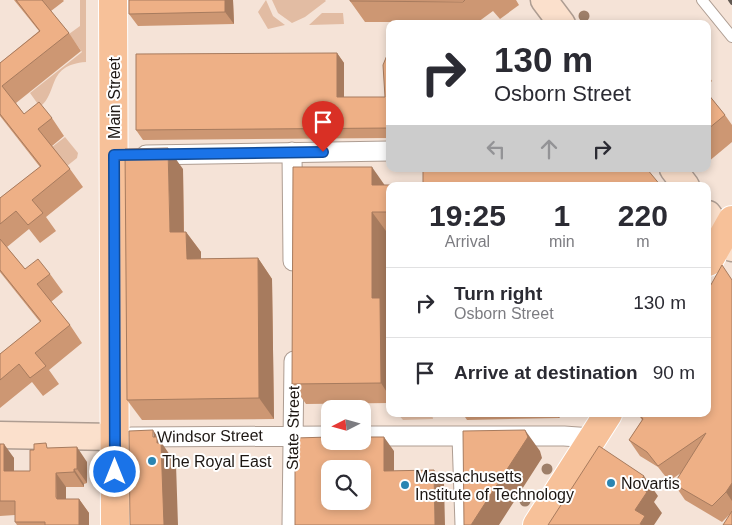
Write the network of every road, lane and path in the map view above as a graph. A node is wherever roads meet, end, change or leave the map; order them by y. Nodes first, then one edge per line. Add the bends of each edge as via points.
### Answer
1 (113, 0) edge
2 (544, 0) edge
3 (702, 0) edge
4 (559, 20) edge
5 (732, 37) edge
6 (386, 151) edge
7 (292, 152) junction
8 (114, 155) junction
9 (675, 172) edge
10 (683, 182) edge
11 (724, 229) edge
12 (711, 256) edge
13 (293, 275) edge
14 (294, 344) edge
15 (606, 417) edge
16 (0, 435) edge
17 (294, 435) junction
18 (321, 436) edge
19 (371, 436) edge
20 (115, 437) junction
21 (462, 437) junction
22 (592, 438) junction
23 (115, 525) edge
24 (292, 525) edge
25 (465, 525) edge
26 (537, 525) edge

1 - 8 main road, Main Street
2 - 4 street
3 - 5 lane
6 - 7 street
7 - 8 street
7 - 13 street
8 - 20 main road, Main Street
9 - 10 street
11 - 12 main road
14 - 17 street, State Street
15 - 22 main road
16 - 20 street, Windsor Street
17 - 18 street, Windsor Street
17 - 20 street, Windsor Street
17 - 24 street, State Street
19 - 21 street
20 - 23 main road, Main Street
21 - 22 street
21 - 25 street
22 - 26 main road

